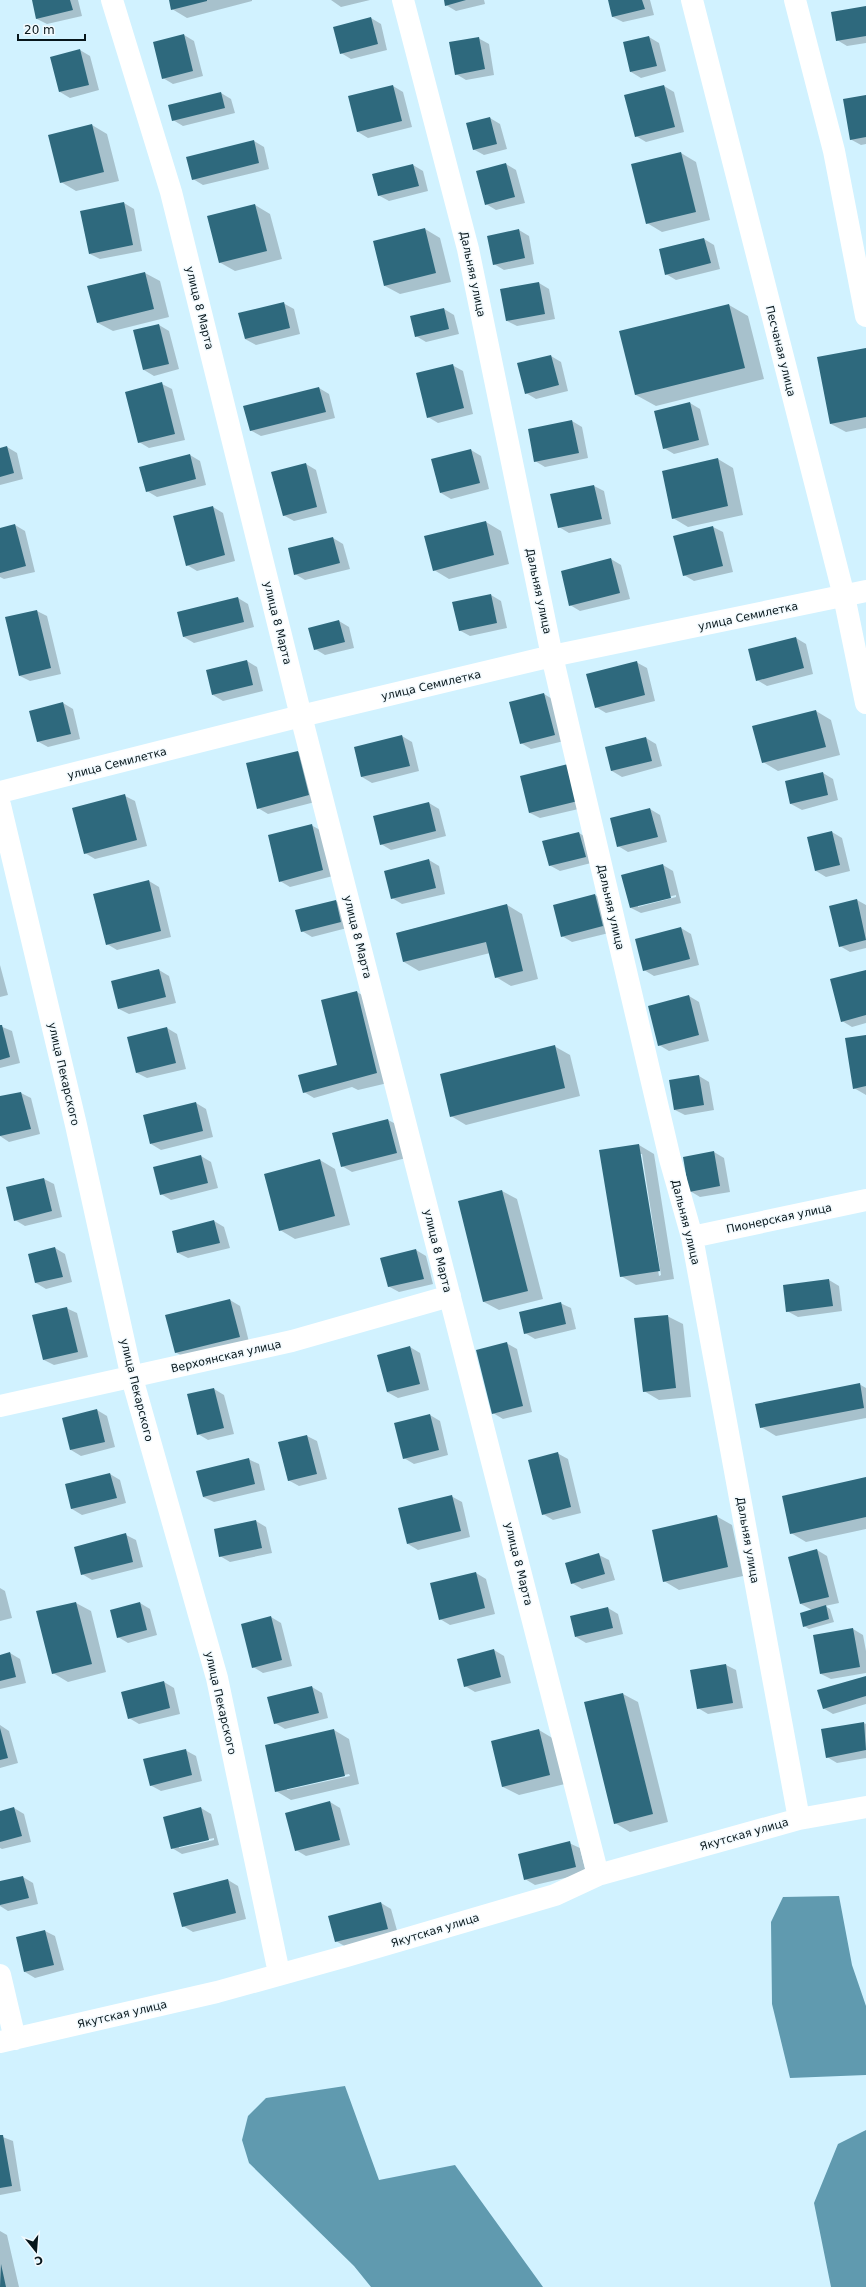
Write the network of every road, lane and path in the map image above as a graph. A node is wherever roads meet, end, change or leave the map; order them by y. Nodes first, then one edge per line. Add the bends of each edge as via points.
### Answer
1 (112, 0) edge
2 (403, 0) edge
3 (692, 0) edge
4 (795, 0) edge
5 (866, 316) edge
6 (866, 591) edge
7 (844, 596) junction
8 (552, 656) junction
9 (866, 703) edge
10 (301, 716) junction
11 (0, 792) edge
12 (0, 805) edge
13 (866, 1200) edge
14 (692, 1237) junction
15 (450, 1296) junction
16 (132, 1378) junction
17 (0, 1406) edge
18 (866, 1807) edge
19 (799, 1819) junction
20 (598, 1875) junction
21 (279, 1973) junction
22 (0, 1975) edge
23 (7, 2040) edge

1 - 10 street, улица 8 Марта via 171,192
2 - 8 street, Дальняя улица via 468,249
3 - 7 street, Песчаная улица
4 - 5 street via 834,151
6 - 7 street, улица Семилетка
7 - 8 street, улица Семилетка
7 - 9 street, Песчаная улица
8 - 10 street, улица Семилетка
8 - 14 street, Дальняя улица via 670,1159
10 - 11 street, улица Семилетка
10 - 15 street, улица 8 Марта
12 - 16 street, улица Пекарского via 76,1124
13 - 14 street, Пионерская улица
14 - 19 street, Дальняя улица
15 - 16 street, Верхоянская улица via 292,1341
15 - 20 street, улица 8 Марта
16 - 17 street, Верхоянская улица
16 - 21 street, улица Пекарского via 217,1678
18 - 19 street, Якутская улица
19 - 20 street, Якутская улица
20 - 21 street, Якутская улица via 555,1895 347,1956
21 - 23 street, Якутская улица via 217,1992
22 - 23 street

